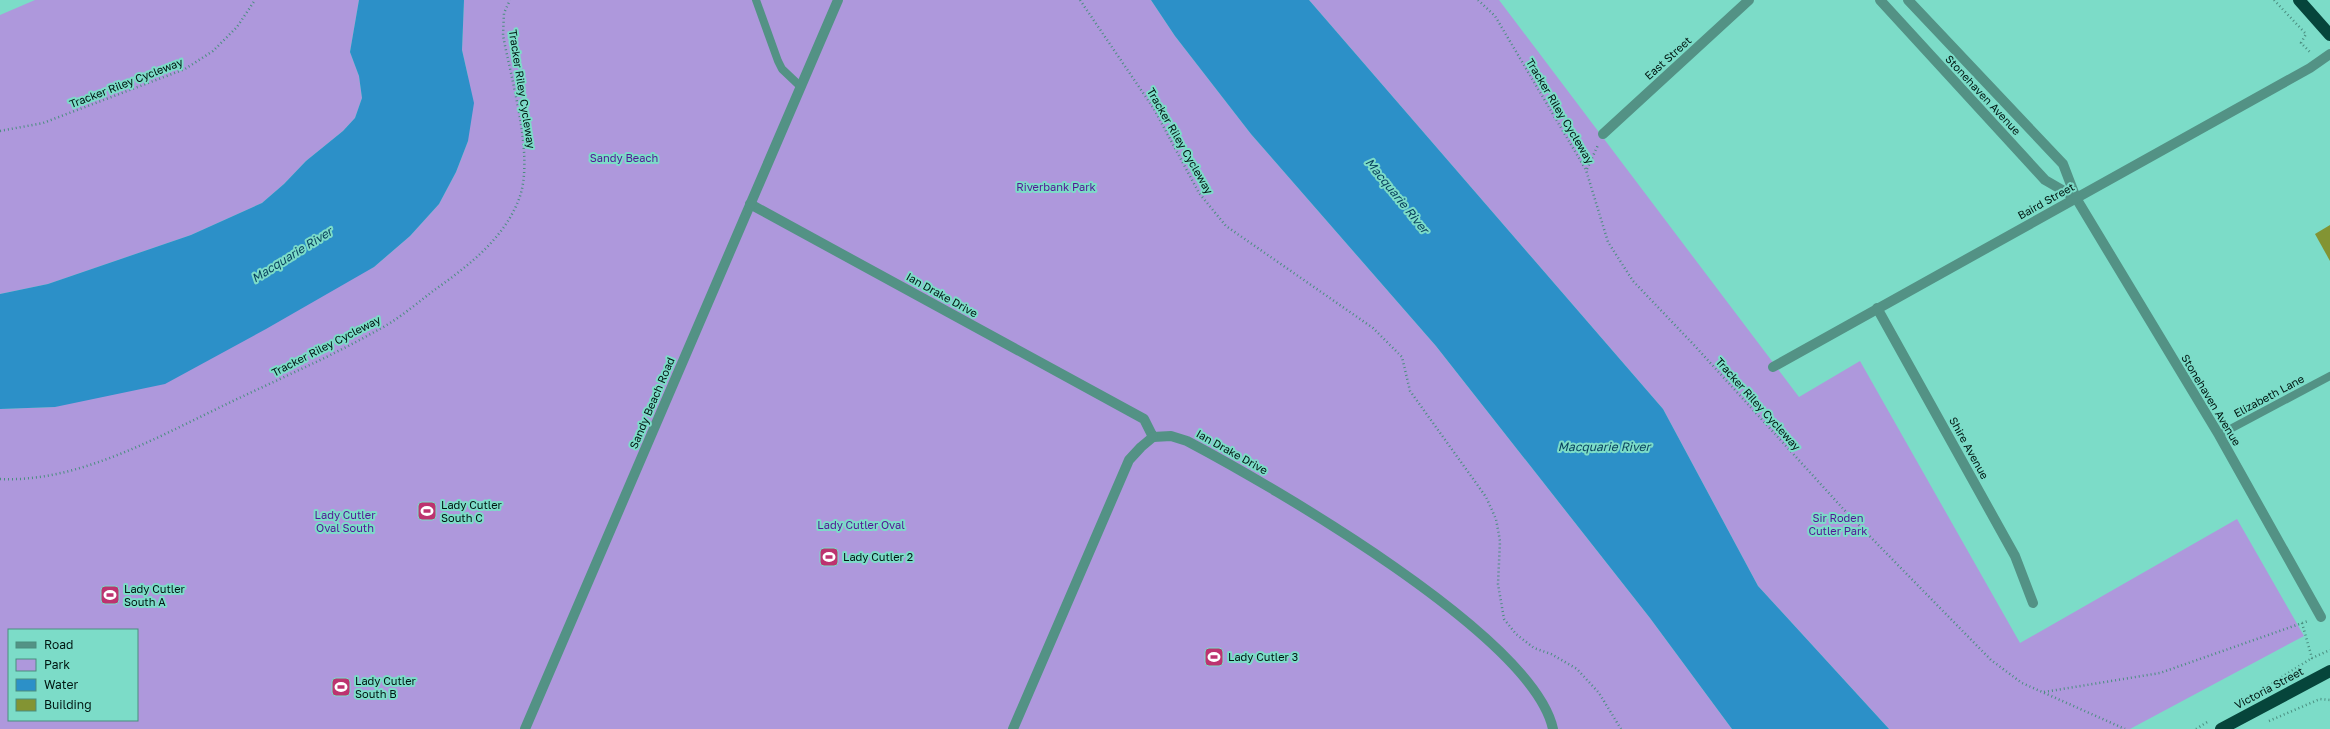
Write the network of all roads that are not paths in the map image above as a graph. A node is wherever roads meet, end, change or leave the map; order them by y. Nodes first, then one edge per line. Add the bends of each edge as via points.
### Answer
1 (756, 0) edge
2 (838, 0) edge
3 (1749, 0) edge
4 (1880, 0) edge
5 (1908, 0) edge
6 (2299, 0) edge
7 (2330, 35) edge
8 (2330, 54) edge
9 (801, 87) junction
10 (1603, 134) road end
11 (2076, 198) junction
12 (750, 204) junction
13 (1877, 308) junction
14 (1773, 367) dead end
15 (2330, 376) edge
16 (2219, 435) junction
17 (1153, 437) junction
18 (2033, 603) dead end
19 (2321, 617) road end
20 (2330, 672) edge
21 (525, 729) edge
22 (1013, 729) edge
23 (1553, 729) edge
24 (2221, 729) edge

1 - 9 lane via 778,62
2 - 9 street, Sandy Beach Road
3 - 10 street, East Street
4 - 11 street, Stonehaven Avenue via 2045,180
5 - 11 street, Stonehaven Avenue via 2063,164
6 - 7 highway
8 - 11 street, Baird Street via 2310,68
9 - 12 street, Sandy Beach Road
11 - 13 street, Baird Street
11 - 16 street, Stonehaven Avenue
12 - 17 street, Ian Drake Drive via 1144,419
12 - 21 street, Sandy Beach Road
13 - 14 street, Baird Street
13 - 18 street, Shire Avenue via 2015,556
15 - 16 lane, Elizabeth Lane
16 - 19 street, Stonehaven Avenue
17 - 22 street via 1129,460
17 - 23 street, Ian Drake Drive via 1171,436 1187,441 1217,457 1293,500 1388,563 1469,624 1506,658 1534,690
20 - 24 highway, Victoria Street

